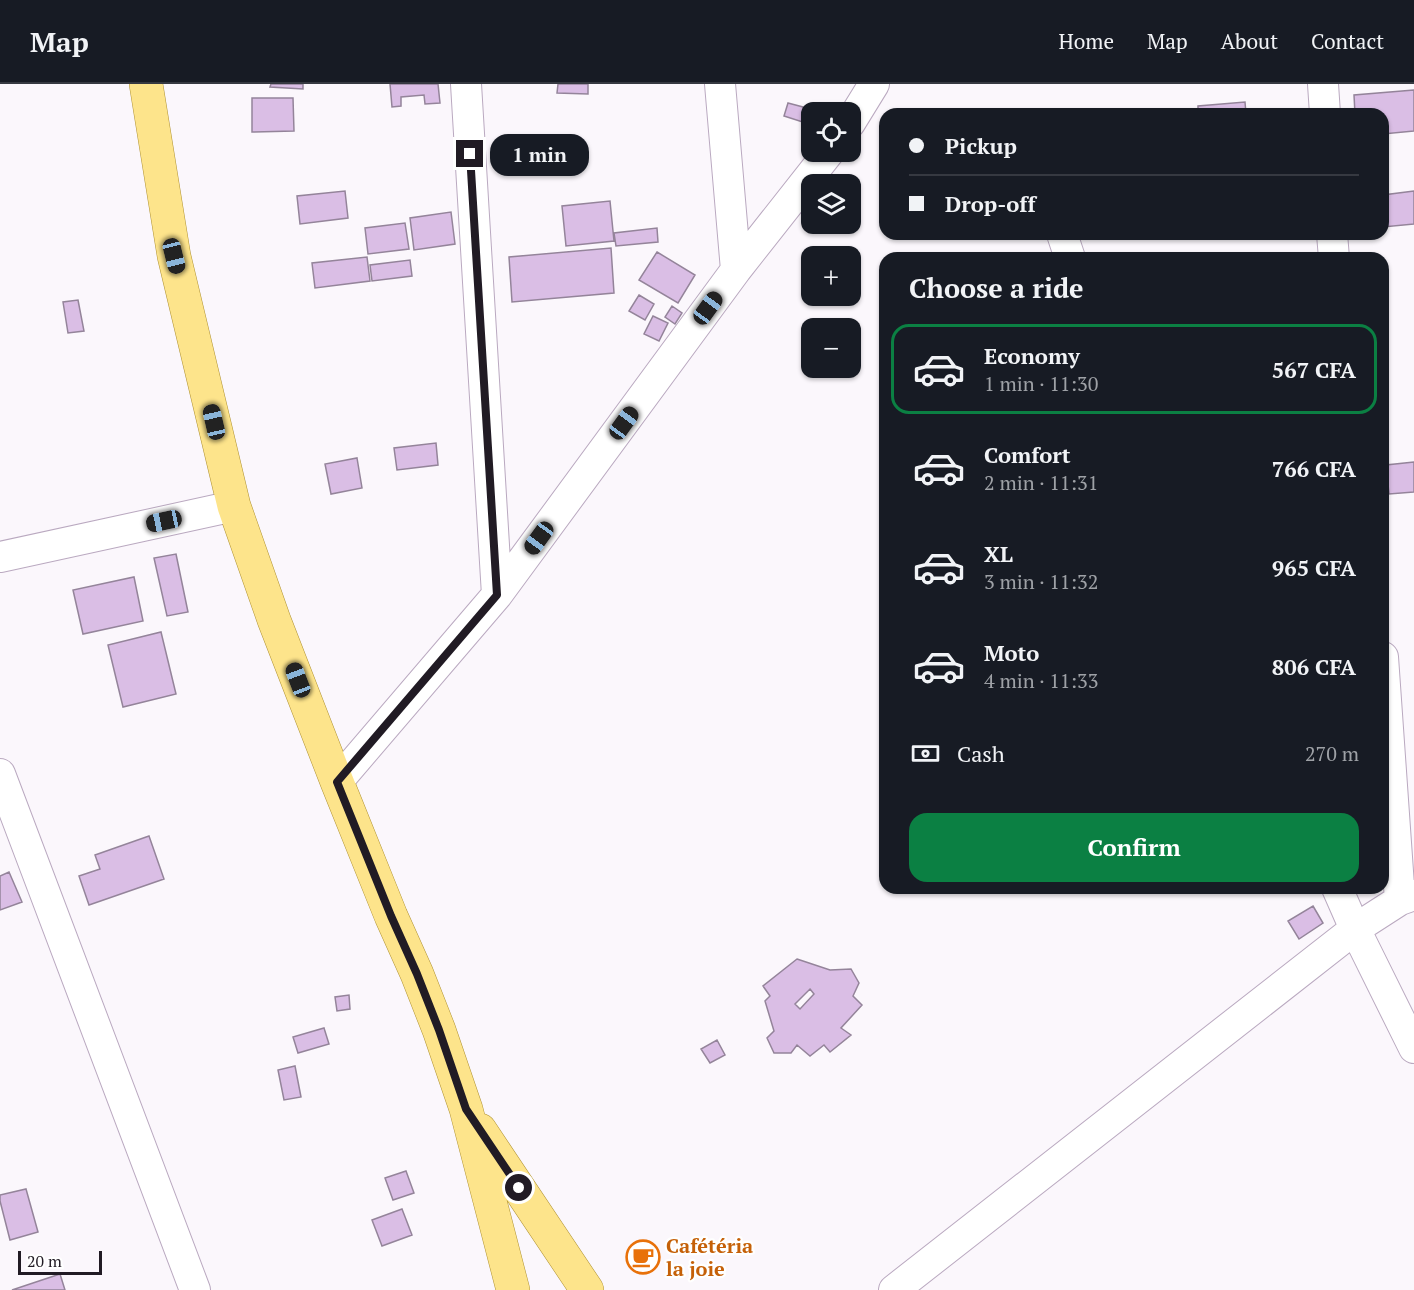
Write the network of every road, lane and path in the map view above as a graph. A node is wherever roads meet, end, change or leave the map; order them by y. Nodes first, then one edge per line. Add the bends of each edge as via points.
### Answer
1 (146, 84) edge
2 (466, 84) edge
3 (720, 84) edge
4 (874, 84) edge
5 (1323, 84) edge
6 (861, 105) edge
7 (1325, 108) edge
8 (822, 162) edge
9 (736, 270) junction
10 (234, 506) junction
11 (0, 557) edge
12 (497, 595) junction
13 (1389, 717) edge
14 (0, 774) edge
15 (337, 782) junction
16 (1340, 894) edge
17 (1407, 898) edge
18 (1355, 929) junction
19 (1414, 1048) edge
20 (466, 1109) junction
21 (584, 1289) edge
22 (195, 1290) edge
23 (513, 1290) edge
24 (894, 1290) edge

1 - 10 main road via 174,256
2 - 12 street
3 - 9 street
4 - 6 street
5 - 7 street
8 - 9 street
9 - 12 street
10 - 11 street
10 - 15 main road
12 - 15 street
13 - 17 street
14 - 22 street
15 - 20 main road via 417,974
16 - 18 street
17 - 18 street
18 - 19 street
18 - 24 street
20 - 21 main road
20 - 23 main road

